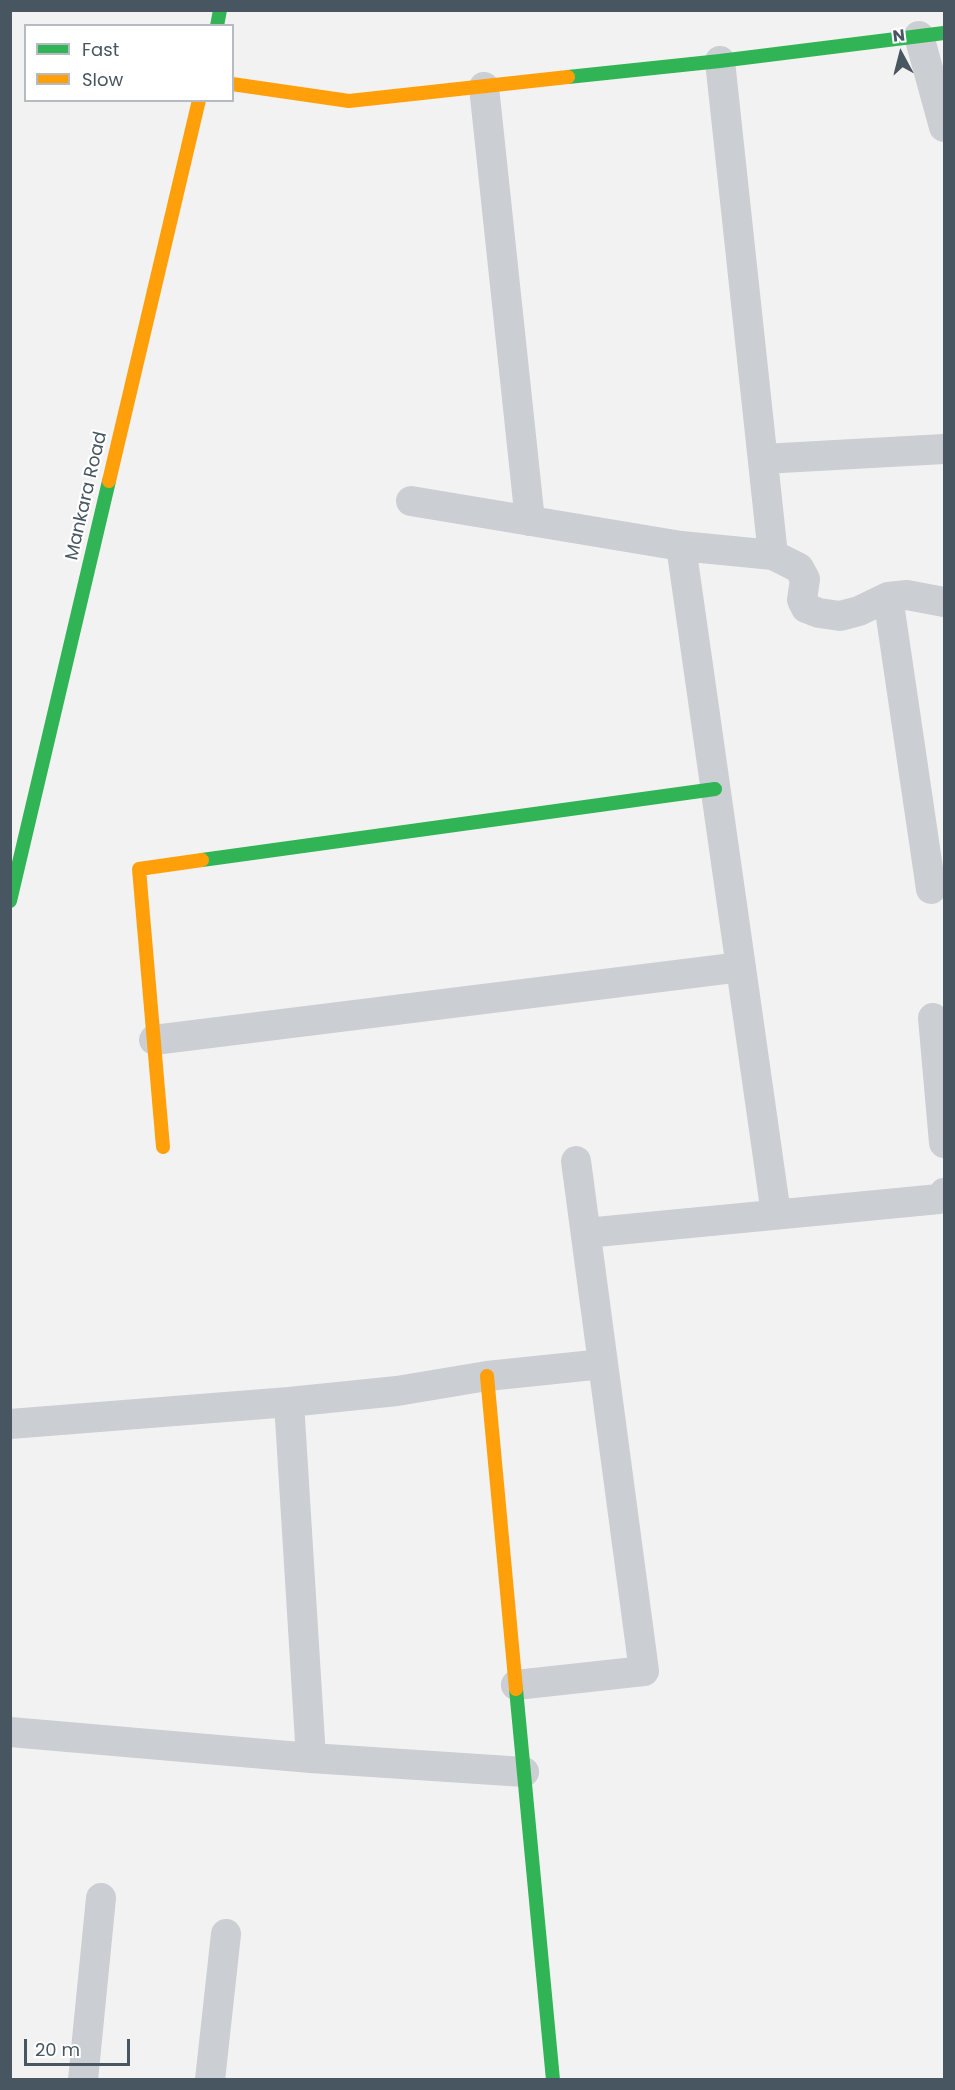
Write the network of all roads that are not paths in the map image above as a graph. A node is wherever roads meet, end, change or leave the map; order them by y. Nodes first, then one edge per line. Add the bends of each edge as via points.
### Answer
1 (932, 35) edge
2 (720, 61) junction
3 (234, 84) edge
4 (484, 87) junction
5 (199, 102) edge
6 (945, 127) edge
7 (945, 449) edge
8 (763, 459) junction
9 (411, 501) dead end
10 (530, 521) junction
11 (681, 546) junction
12 (773, 555) junction
13 (888, 597) junction
14 (945, 602) edge
15 (716, 789) junction
16 (931, 890) dead end
17 (10, 901) edge
18 (741, 967) junction
19 (933, 1017) dead end
20 (154, 1040) junction
21 (945, 1143) edge
22 (163, 1147) dead end
23 (576, 1161) dead end
24 (945, 1192) edge
25 (776, 1214) junction
26 (585, 1233) junction
27 (603, 1364) junction
28 (487, 1376) junction
29 (289, 1402) junction
30 (10, 1424) edge
31 (516, 1685) junction
32 (10, 1732) edge
33 (311, 1758) junction
34 (524, 1772) junction
35 (101, 1898) dead end
36 (226, 1935) dead end
37 (83, 2079) edge
38 (210, 2079) edge
39 (553, 2079) edge

1 - 2 street
1 - 6 street
2 - 4 street
2 - 8 street
3 - 4 street via 350,101
4 - 10 street
5 - 17 street, Mankara Road
7 - 8 street
8 - 12 street
9 - 10 street
10 - 11 street
11 - 12 street
11 - 15 street
12 - 13 street via 799,568 805,579 802,600 806,608 819,613 840,616
13 - 14 street via 907,595
13 - 16 street
15 - 18 street
15 - 20 street via 139,869
18 - 20 street
18 - 25 street
19 - 21 street
20 - 22 street
23 - 26 street
24 - 25 street via 939,1199
25 - 26 street
26 - 27 street
27 - 28 street
27 - 31 street via 645,1671
28 - 29 street via 397,1391
28 - 31 street
29 - 30 street
29 - 33 street
31 - 34 street
32 - 33 street
33 - 34 street
34 - 39 street
35 - 37 street
36 - 38 street

